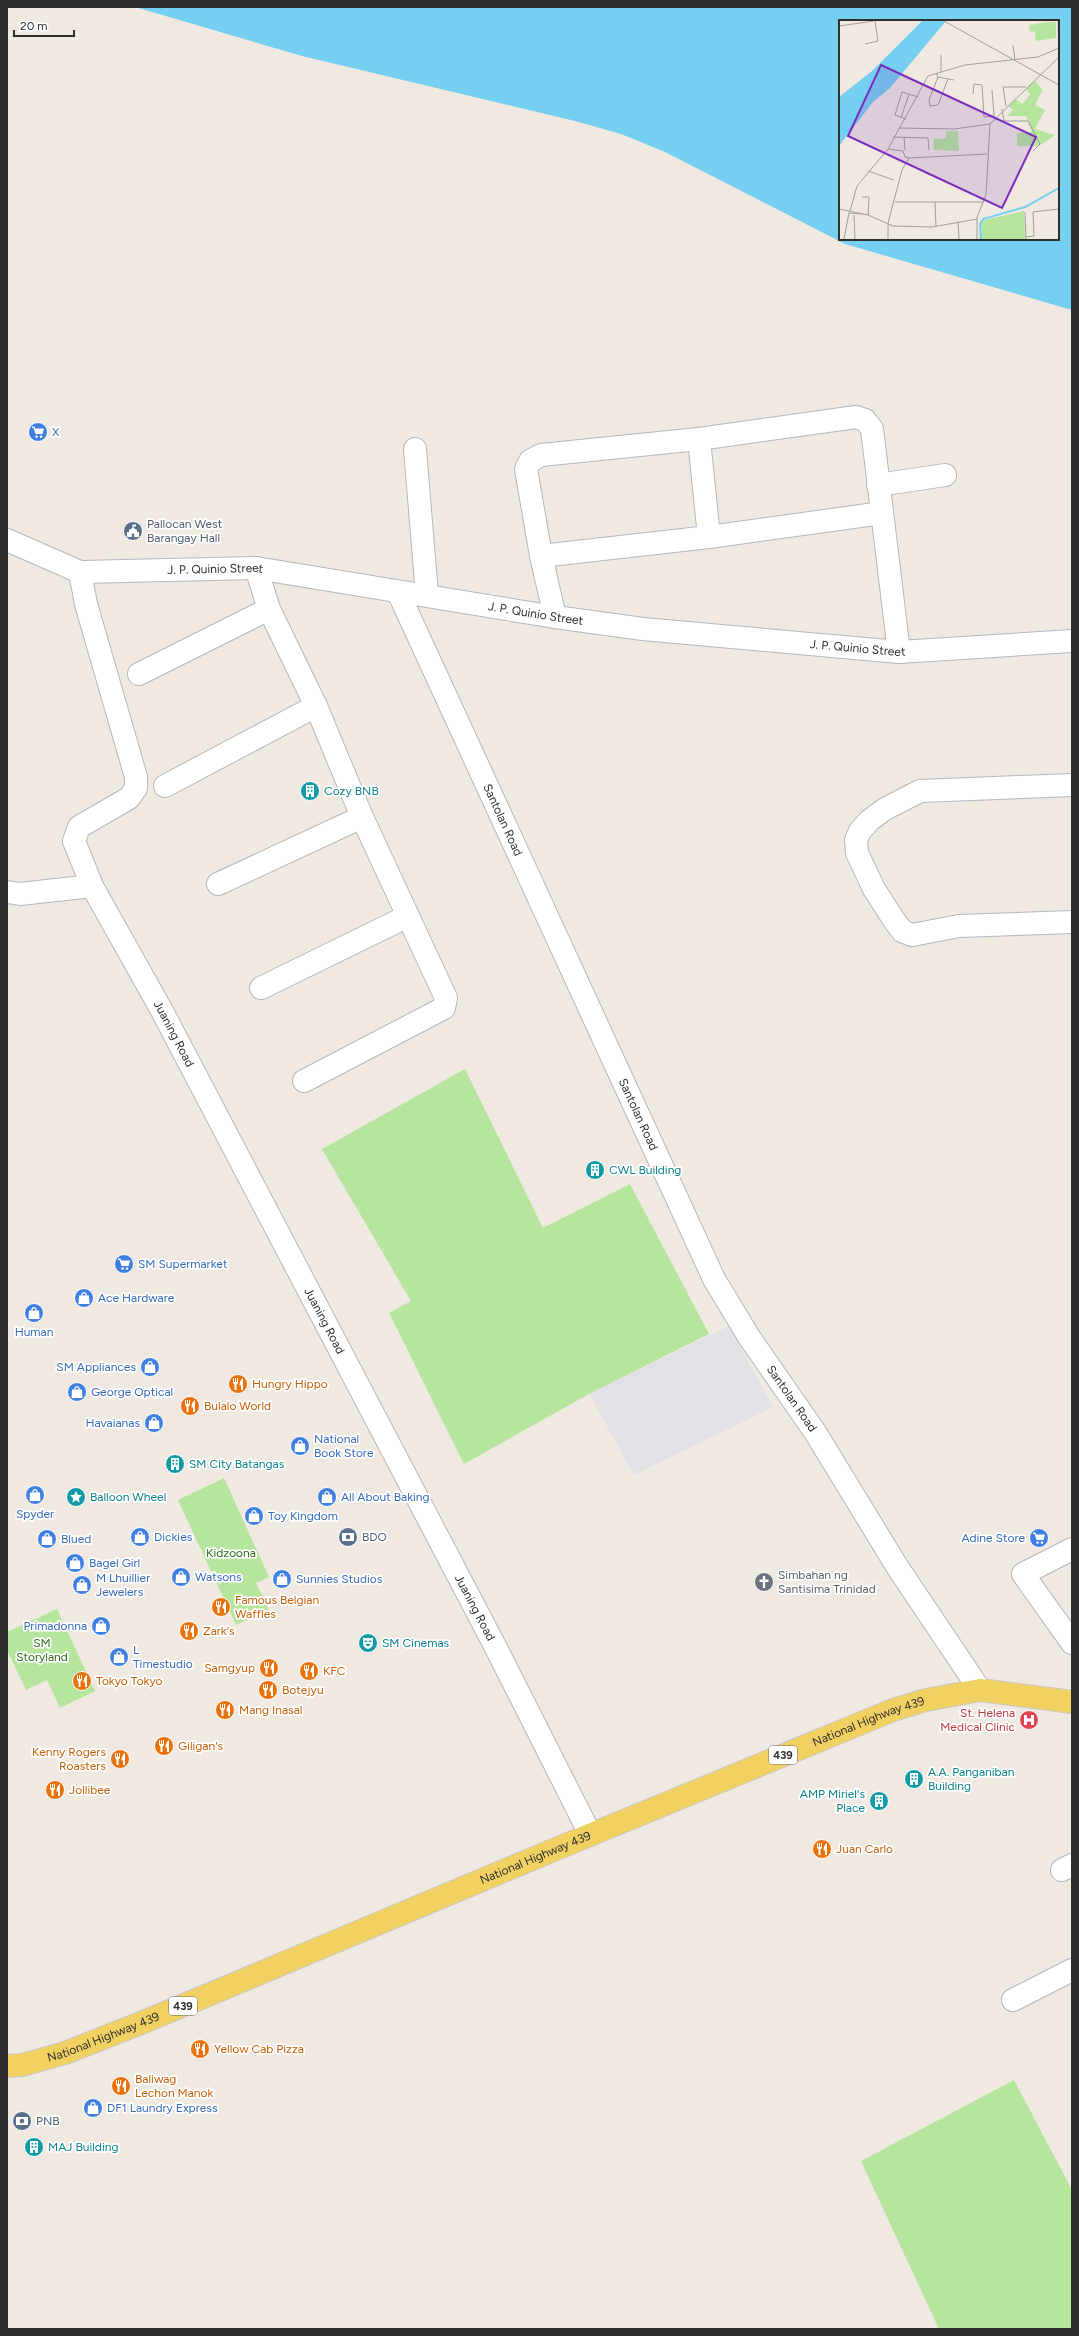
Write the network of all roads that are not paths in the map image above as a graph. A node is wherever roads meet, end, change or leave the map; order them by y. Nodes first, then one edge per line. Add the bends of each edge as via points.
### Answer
1 (699, 439) junction
2 (415, 449) dead end
3 (945, 475) dead end
4 (878, 485) junction
5 (882, 513) junction
6 (709, 537) junction
7 (7, 540) edge
8 (541, 556) junction
9 (256, 568) junction
10 (80, 572) junction
11 (398, 592) junction
12 (427, 595) junction
13 (269, 609) junction
14 (555, 617) junction
15 (1072, 641) edge
16 (899, 652) junction
17 (138, 674) dead end
18 (316, 706) junction
19 (1072, 785) edge
20 (165, 786) dead end
21 (362, 817) junction
22 (218, 884) dead end
23 (92, 886) junction
24 (7, 892) edge
25 (408, 916) junction
26 (1072, 922) edge
27 (261, 988) dead end
28 (304, 1081) dead end
29 (1072, 1549) edge
30 (1072, 1644) edge
31 (980, 1690) junction
32 (1072, 1702) edge
33 (590, 1834) junction
34 (1072, 1970) edge
35 (1013, 2000) dead end
36 (7, 2066) edge

1 - 4 street via 856,417 865,420 872,429
1 - 6 street
1 - 8 street via 541,455 530,461 526,469
2 - 12 street
3 - 4 street
4 - 5 street
5 - 6 street
5 - 16 street
6 - 8 street
7 - 10 street, J. P. Quinio Street
8 - 14 street
9 - 10 street, J. P. Quinio Street
9 - 11 street, J. P. Quinio Street
9 - 13 street
10 - 23 street, Juaning Road via 86,604 136,777 136,788 129,798 79,827 76,832 74,840
11 - 12 street, J. P. Quinio Street
11 - 31 street, Santolan Road via 714,1279 749,1337 815,1432 898,1568
12 - 14 street, J. P. Quinio Street
13 - 17 street
13 - 18 street
14 - 16 street, J. P. Quinio Street
15 - 16 street, J. P. Quinio Street
18 - 20 street
18 - 21 street
19 - 26 street via 920,791 885,809 860,831 856,840 857,853 874,889 894,920 907,934 959,926
21 - 22 street
21 - 25 street
23 - 24 street via 20,894
23 - 33 street, Juaning Road via 162,1011 495,1646
25 - 27 street
25 - 28 street via 446,998 444,1008
29 - 30 street via 1023,1574
31 - 32 main road, National Highway 439 / 439
31 - 33 main road, National Highway 439 / 439 via 926,1700 893,1710
33 - 36 main road, National Highway 439 / 439 via 153,2018 65,2053 22,2065
34 - 35 street

